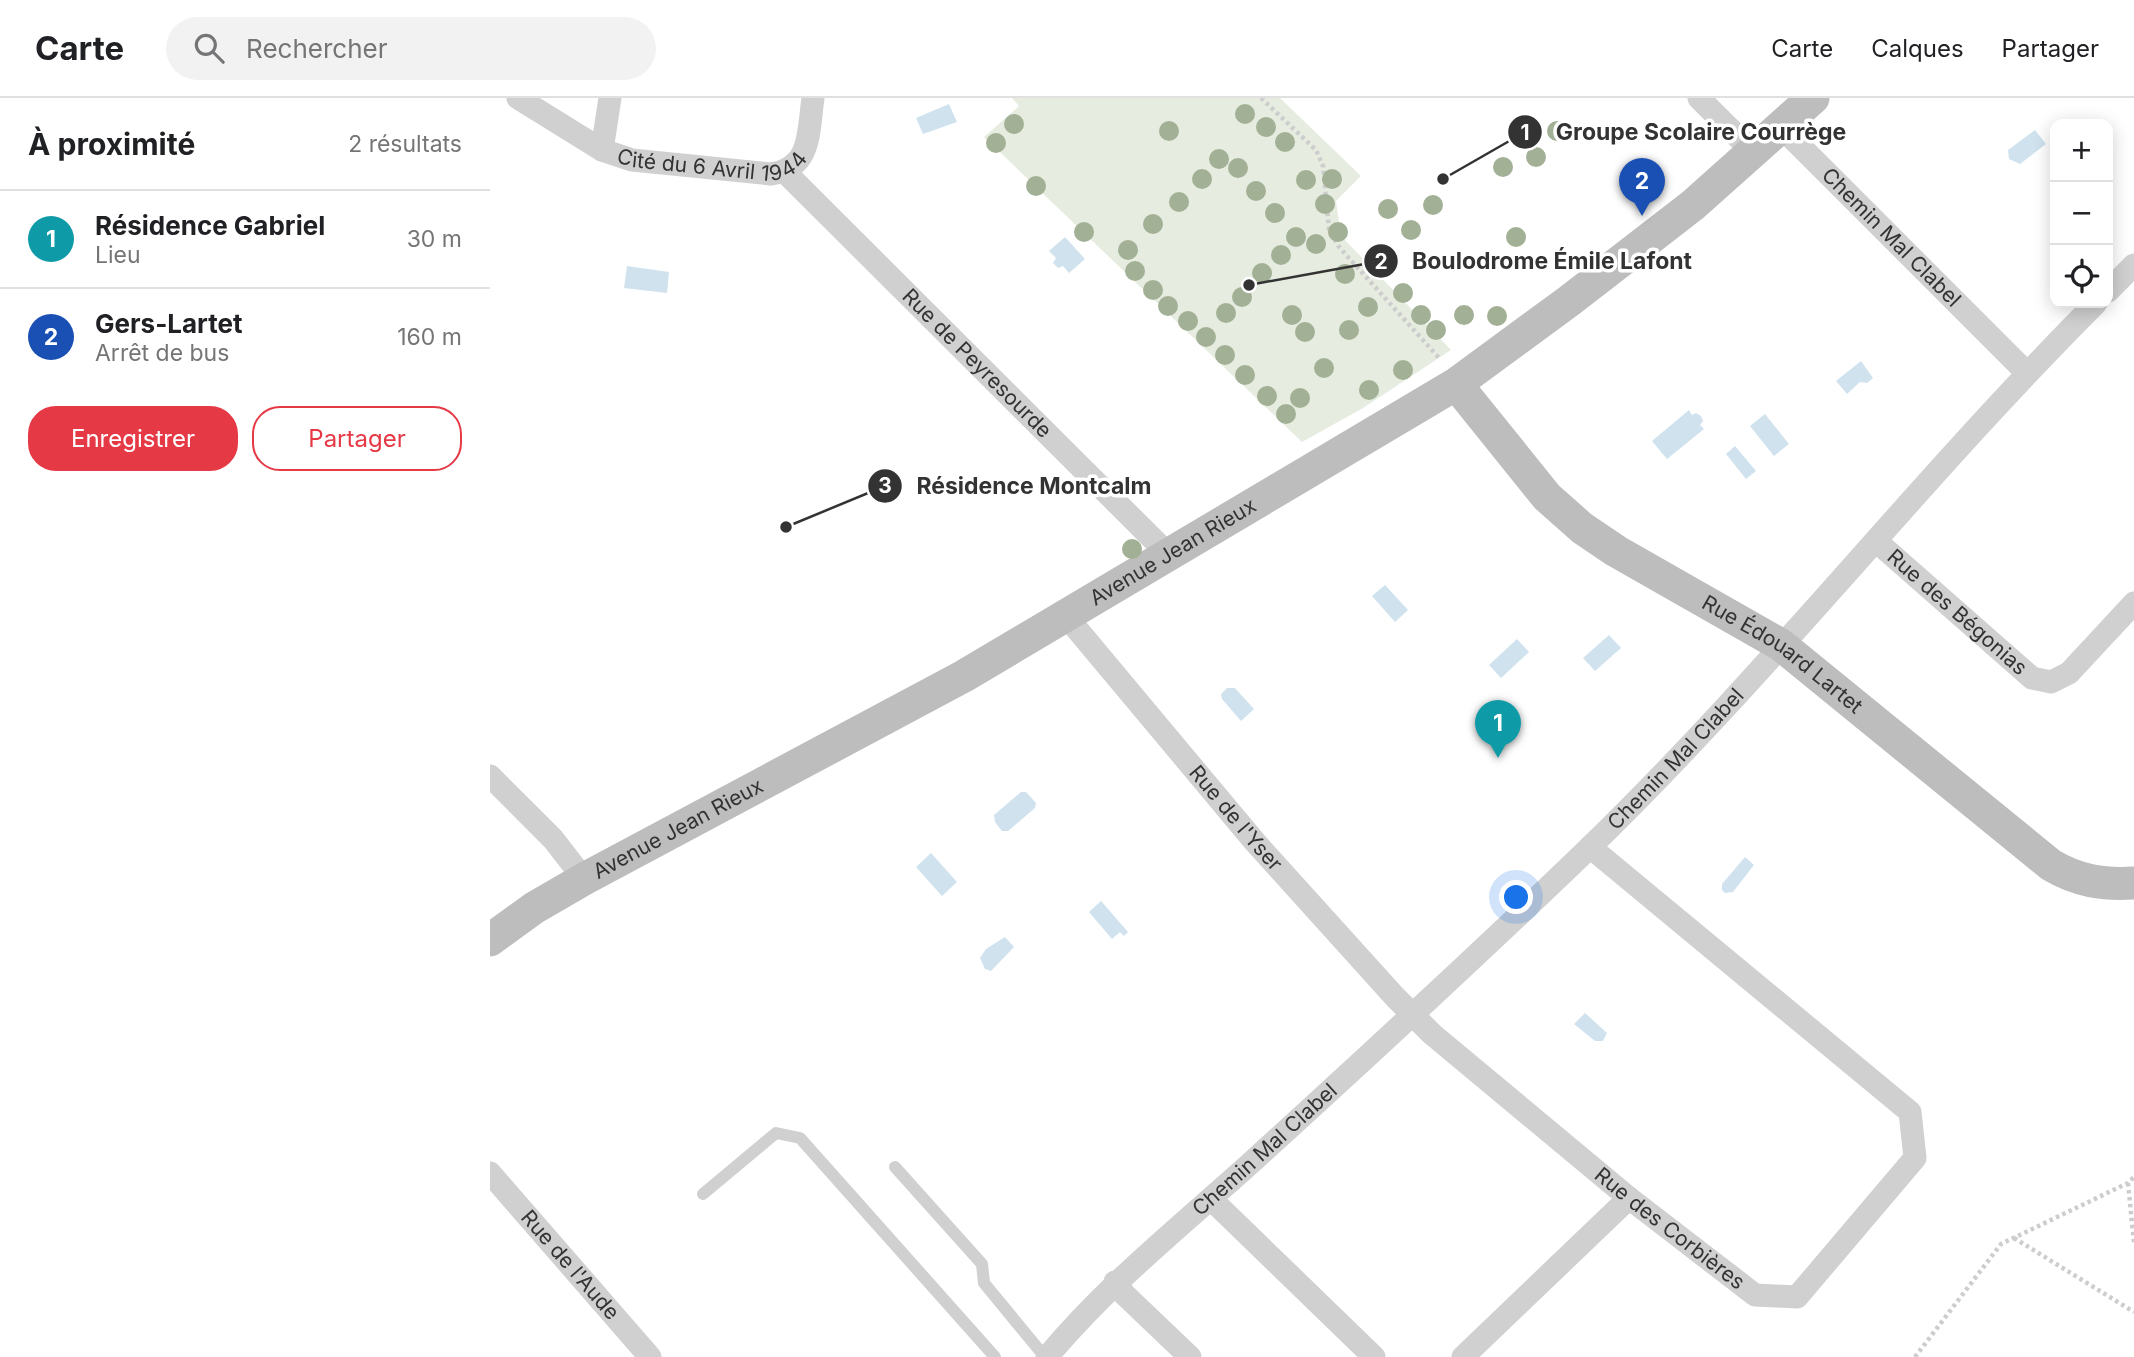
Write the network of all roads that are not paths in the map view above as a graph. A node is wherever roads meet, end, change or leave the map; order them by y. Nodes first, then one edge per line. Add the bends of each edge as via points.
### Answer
1 (518, 98) edge
2 (610, 98) edge
3 (813, 98) edge
4 (1699, 98) edge
5 (1813, 98) edge
6 (1781, 127) junction
7 (602, 150) junction
8 (1753, 152) junction
9 (785, 172) junction
10 (2134, 265) edge
11 (2113, 286) edge
12 (2091, 308) edge
13 (2027, 373) junction
14 (1455, 384) junction
15 (1876, 541) junction
16 (1169, 555) junction
17 (2134, 603) edge
18 (1066, 616) junction
19 (1781, 645) junction
20 (490, 776) edge
21 (1590, 847) junction
22 (584, 879) junction
23 (2134, 883) edge
24 (490, 940) edge
25 (1414, 1016) junction
26 (895, 1167) dead end
27 (490, 1172) edge
28 (703, 1194) dead end
29 (1629, 1198) junction
30 (1211, 1199) junction
31 (1115, 1282) junction
32 (650, 1357) edge
33 (995, 1357) edge
34 (1046, 1357) edge
35 (1190, 1357) edge
36 (1374, 1357) edge
37 (1463, 1357) edge

1 - 7 street, Cité du 6 Avril 1944
2 - 7 street, Cité du 6 Avril 1944
3 - 9 street, Cité du 6 Avril 1944 via 807,145 800,161
4 - 8 street
5 - 6 main road, Avenue Jean Rieux
6 - 8 main road, Avenue Jean Rieux
6 - 13 street, Chemin Mal Clabel
7 - 9 street, Cité du 6 Avril 1944 via 632,160
8 - 14 main road, Avenue Jean Rieux via 1614,267
9 - 16 street, Rue de Peyresourde
10 - 11 street
12 - 13 street
13 - 15 street, Chemin Mal Clabel
14 - 16 main road, Avenue Jean Rieux
14 - 19 main road, Rue Édouard Lartet via 1548,497 1582,528
15 - 17 street, Rue des Bégonias via 2032,678 2051,682 2069,673
15 - 19 street, Chemin Mal Clabel
16 - 18 main road, Avenue Jean Rieux
18 - 22 main road, Avenue Jean Rieux via 964,676
18 - 25 street, Rue de l'Yser via 1255,842
19 - 21 street, Chemin Mal Clabel via 1697,740
19 - 23 main road, Rue Édouard Lartet via 2051,865 2092,883
20 - 22 street via 553,839
21 - 25 street, Chemin Mal Clabel
21 - 29 street, Rue des Corbières via 1910,1112 1915,1158 1797,1297 1755,1295
22 - 24 main road, Avenue Jean Rieux
25 - 29 street, Rue des Corbières
25 - 30 street, Chemin Mal Clabel
26 - 34 lane via 982,1264 984,1283
27 - 32 street, Rue de l'Aude
28 - 33 lane via 776,1133 800,1138
29 - 37 street
30 - 31 street, Chemin Mal Clabel
30 - 36 street
31 - 34 street, Chemin Mal Clabel
31 - 35 street

